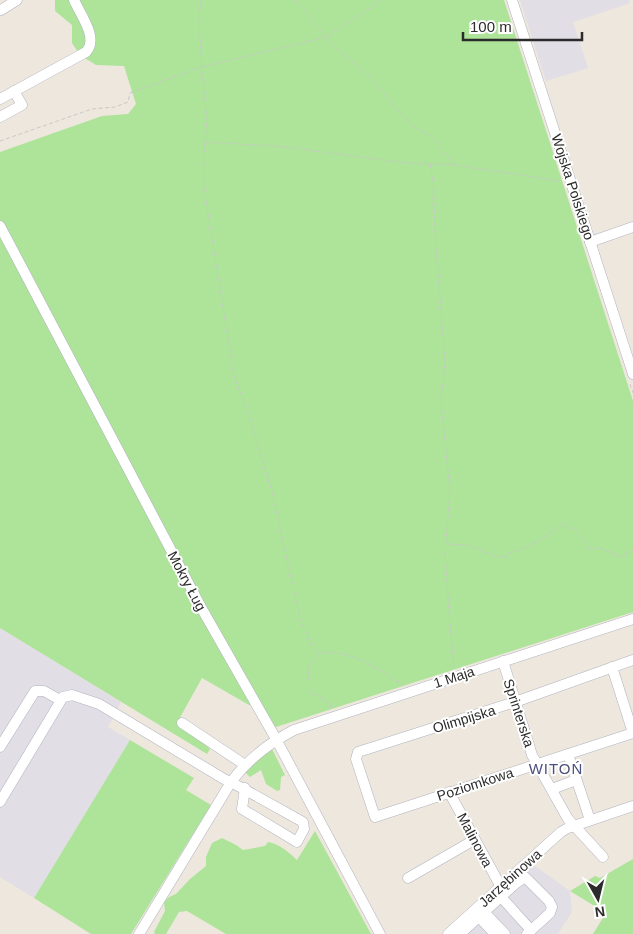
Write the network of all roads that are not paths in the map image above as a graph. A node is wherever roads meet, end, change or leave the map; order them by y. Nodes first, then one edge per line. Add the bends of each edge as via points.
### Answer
1 (17, 0) edge
2 (74, 0) edge
3 (512, 0) edge
4 (1, 10) edge
5 (14, 91) junction
6 (0, 99) edge
7 (0, 117) edge
8 (0, 226) edge
9 (633, 227) edge
10 (590, 242) junction
11 (633, 374) edge
12 (633, 619) edge
13 (633, 660) edge
14 (502, 661) junction
15 (612, 667) junction
16 (60, 700) junction
17 (515, 702) junction
18 (182, 723) dead end
19 (633, 733) edge
20 (276, 739) junction
21 (0, 747) edge
22 (568, 754) junction
23 (537, 763) junction
24 (245, 765) junction
25 (575, 776) junction
26 (231, 782) junction
27 (245, 788) junction
28 (552, 789) junction
29 (449, 792) junction
30 (0, 802) edge
31 (633, 806) edge
32 (375, 817) joint
33 (590, 820) junction
34 (574, 826) junction
35 (474, 840) junction
36 (603, 857) dead end
37 (408, 878) dead end
38 (501, 892) junction
39 (482, 914) junction
40 (529, 932) edge
41 (463, 933) edge
42 (139, 934) edge
43 (380, 934) edge
44 (448, 934) edge
45 (495, 934) edge
46 (505, 934) edge

1 - 4 street
2 - 5 street via 91,38 90,48
3 - 10 street, Wojska Polskiego
5 - 6 street
5 - 7 street via 22,105
8 - 20 street, Mokry Ług via 202,609
9 - 10 street
10 - 11 street, Wojska Polskiego
12 - 14 street, 1 Maja
13 - 15 street, Olimpijska
14 - 17 street, Sprinterska
14 - 20 street, 1 Maja via 294,730
15 - 17 street, Olimpijska
15 - 19 street
16 - 21 street via 44,691 35,691
16 - 26 street via 72,696 99,704
16 - 30 street
17 - 23 street, Sprinterska
17 - 32 street, Olimpijska via 358,752 357,763
18 - 24 street
19 - 22 street, Poziomkowa
20 - 24 street, 1 Maja
20 - 43 street, Mokry Ług
22 - 23 street, Poziomkowa
22 - 25 street
23 - 28 street, Sprinterska
23 - 29 street, Poziomkowa
24 - 26 street, 1 Maja
25 - 28 street
25 - 33 street
26 - 27 street
26 - 42 street, 1 Maja
27 - 27 street via 303,822 304,829 297,842 242,809
28 - 34 street, Sprinterska
29 - 32 street, Poziomkowa
29 - 35 street, Malinowa
31 - 33 street, Jarzębinowa
33 - 34 street, Jarzębinowa
34 - 36 street, Sprinterska
34 - 38 street, Jarzębinowa via 561,832
35 - 37 street
35 - 38 street, Malinowa
38 - 39 street
38 - 40 street, Malinowa
38 - 40 street via 524,877 551,902 550,913
38 - 44 street, Jarzębinowa
39 - 41 street
39 - 45 street
39 - 46 street

